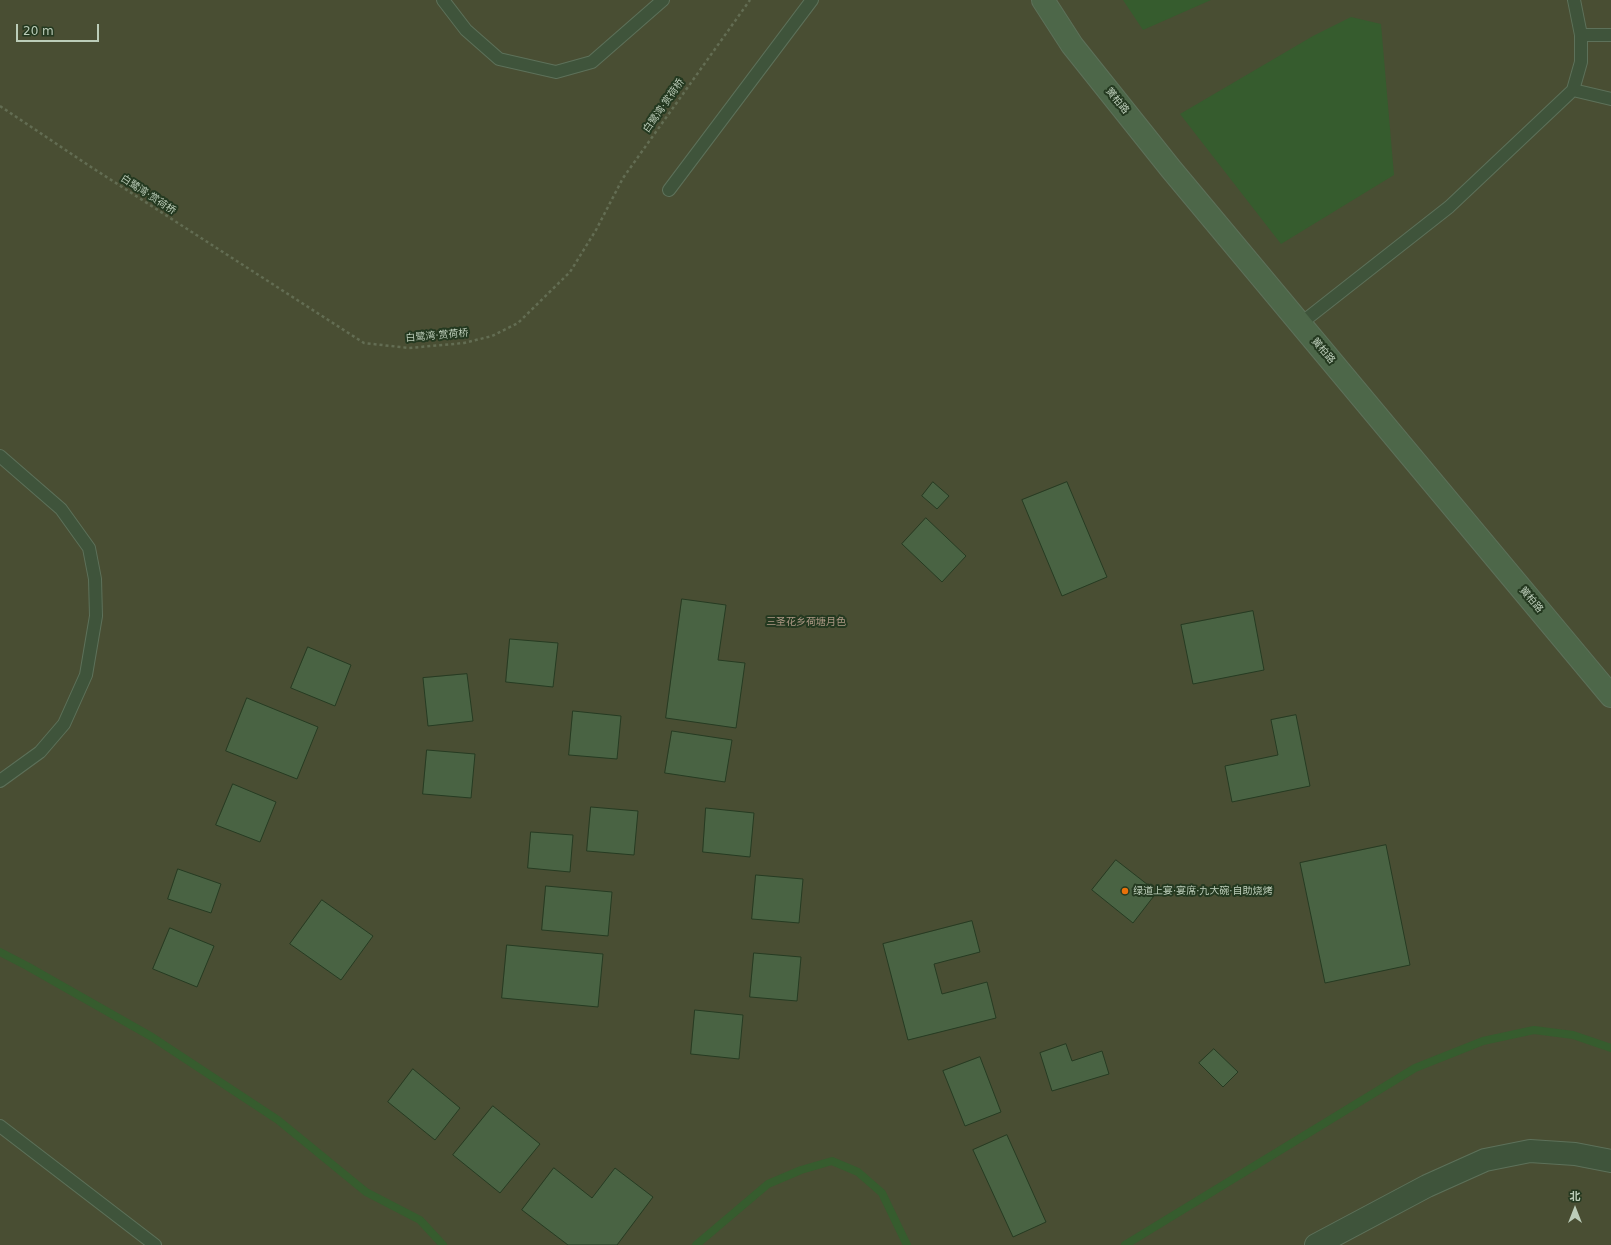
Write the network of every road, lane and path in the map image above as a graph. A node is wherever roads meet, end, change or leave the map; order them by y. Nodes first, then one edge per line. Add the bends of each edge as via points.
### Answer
1 (443, 0) edge
2 (663, 0) edge
3 (750, 0) edge
4 (812, 0) edge
5 (1043, 0) edge
6 (1574, 0) edge
7 (1581, 35) junction
8 (1611, 35) edge
9 (1573, 90) junction
10 (1611, 99) edge
11 (0, 106) edge
12 (669, 190) dead end
13 (1300, 324) junction
14 (0, 456) edge
15 (1611, 696) edge
16 (0, 781) edge
17 (0, 1126) edge
18 (1611, 1161) edge
19 (155, 1245) edge
20 (1316, 1245) edge

1 - 2 lane via 466,30 499,59 556,72 592,62
3 - 11 path, 白鹭湾·赏荷桥 via 623,178 596,230 570,272 518,323 492,336 464,343 409,348 364,343
4 - 12 lane
5 - 13 street, 黉柏路 via 1077,52
6 - 7 lane
7 - 8 lane
7 - 9 lane via 1581,62
9 - 10 lane
9 - 13 lane via 1449,207
13 - 15 street, 黉柏路
14 - 16 lane via 61,509 89,548 95,579 96,616 86,675 64,724 40,752
17 - 19 lane
18 - 20 street via 1575,1154 1530,1151 1485,1160 1427,1186

